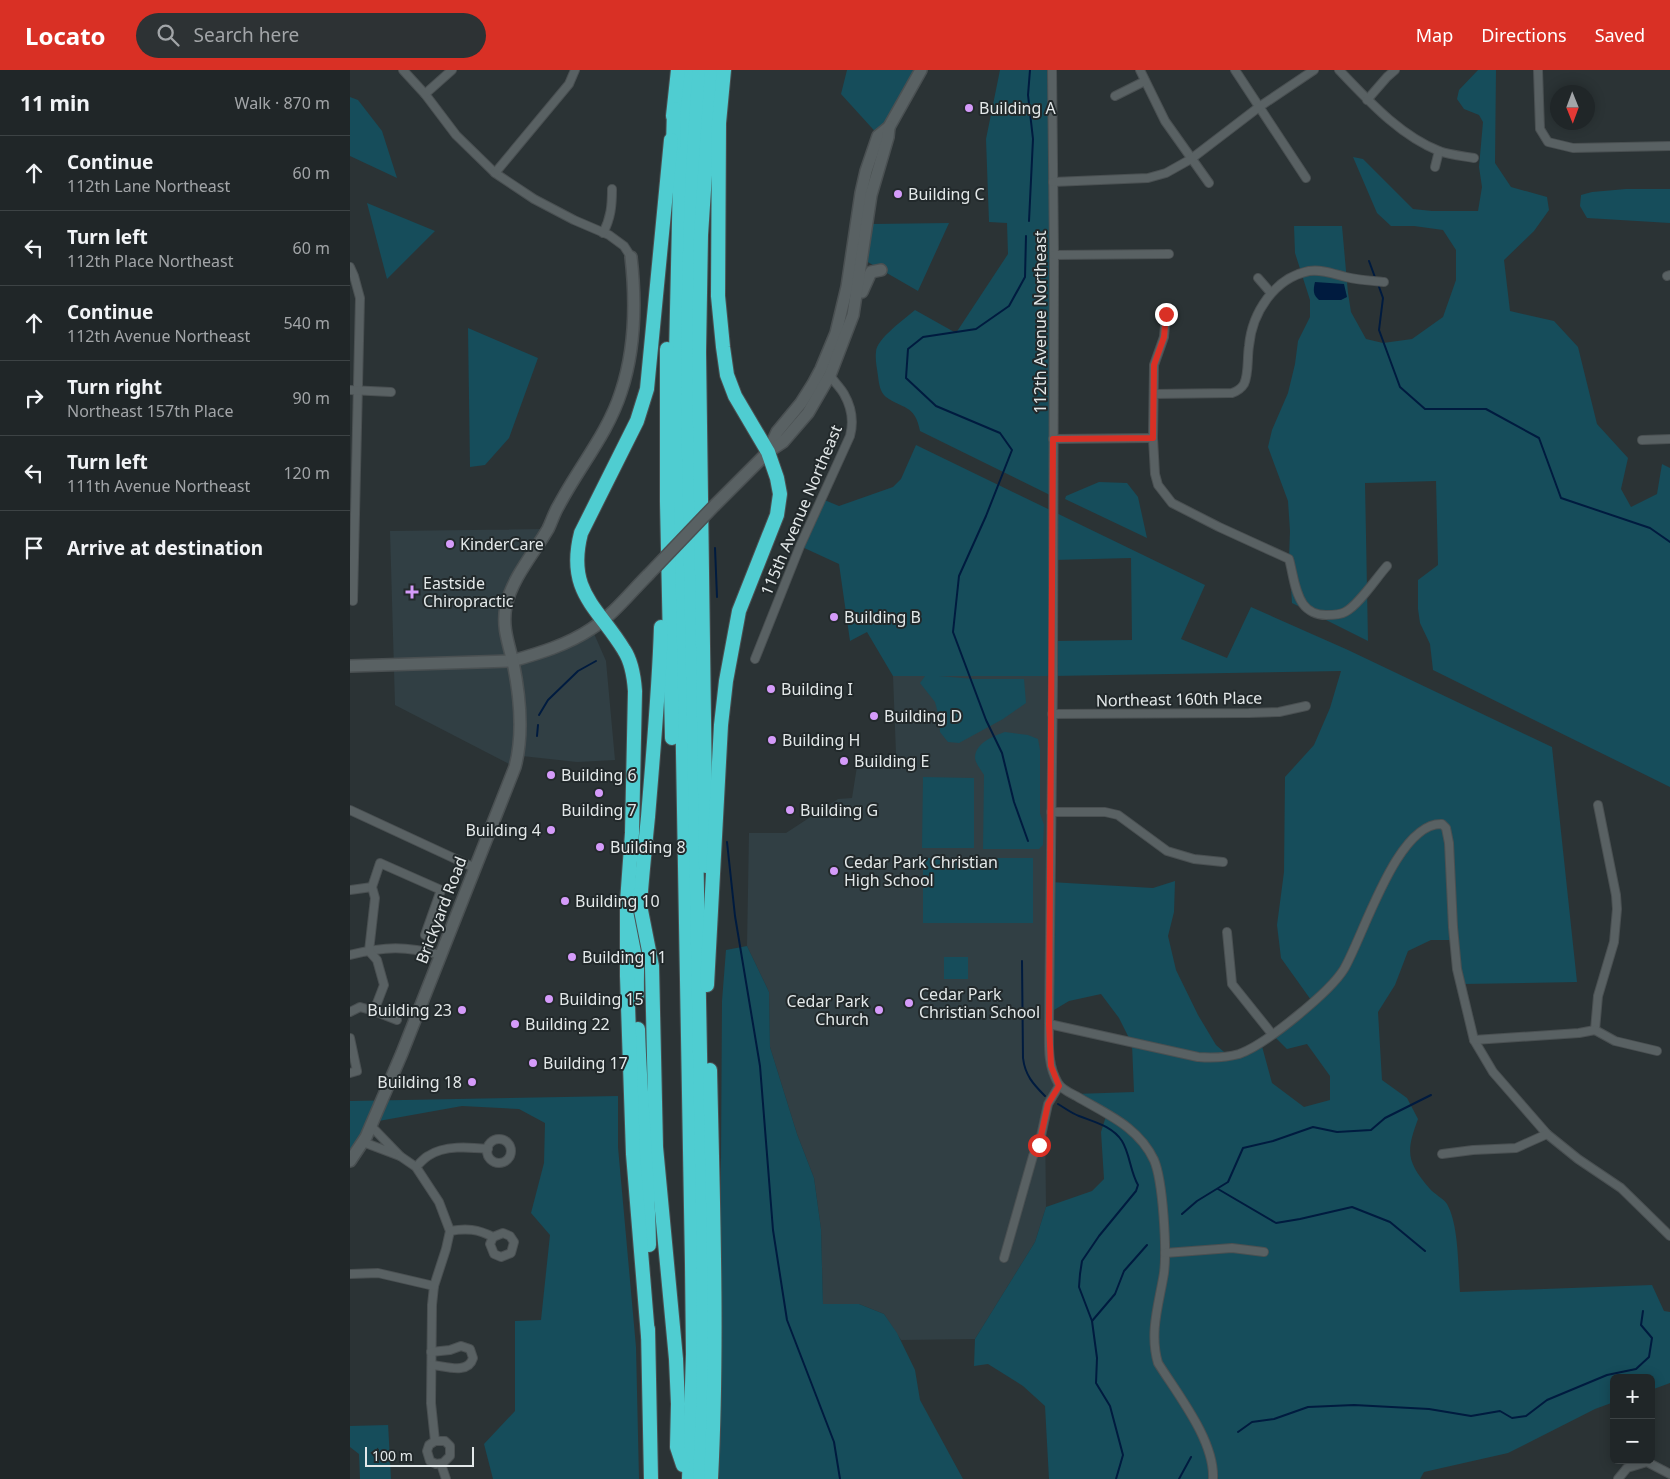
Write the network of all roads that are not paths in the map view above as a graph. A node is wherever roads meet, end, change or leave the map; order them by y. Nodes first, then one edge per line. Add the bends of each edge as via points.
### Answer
1 (403, 70) edge
2 (452, 70) edge
3 (575, 70) edge
4 (678, 70) edge
5 (687, 70) edge
6 (700, 70) edge
7 (712, 70) edge
8 (724, 70) edge
9 (921, 70) edge
10 (1052, 70) edge
11 (1140, 70) edge
12 (1235, 70) edge
13 (1314, 70) edge
14 (1339, 70) edge
15 (1395, 70) edge
16 (1538, 70) edge
17 (1144, 81) junction
18 (425, 94) junction
19 (1115, 96) dead end
20 (1367, 100) junction
21 (1259, 107) junction
22 (674, 109) junction
23 (889, 127) junction
24 (1670, 146) edge
25 (1439, 151) junction
26 (1474, 158) dead end
27 (1191, 159) junction
28 (1435, 167) dead end
29 (495, 173) junction
30 (1306, 178) dead end
31 (1053, 182) junction
32 (1209, 183) dead end
33 (612, 189) dead end
34 (869, 205) junction
35 (603, 233) junction
36 (854, 245) junction
37 (1169, 254) dead end
38 (1054, 255) junction
39 (630, 257) joint
40 (350, 267) edge
41 (881, 270) dead end
42 (1258, 278) dead end
43 (1384, 282) dead end
44 (1271, 293) junction
45 (1166, 314) dead end
46 (853, 315) junction
47 (830, 375) junction
48 (354, 391) edge
49 (391, 392) dead end
50 (1154, 394) junction
51 (1153, 438) junction
52 (1053, 439) junction
53 (1670, 439) edge
54 (1642, 440) dead end
55 (768, 452) junction
56 (353, 476) edge
57 (667, 502) junction
58 (351, 553) edge
59 (1387, 566) dead end
60 (353, 601) dead end
61 (602, 620) junction
62 (755, 659) dead end
63 (512, 661) junction
64 (350, 666) edge
65 (1306, 706) dead end
66 (1052, 714) junction
67 (1598, 805) dead end
68 (350, 810) edge
69 (1051, 812) junction
70 (632, 833) junction
71 (1223, 862) dead end
72 (475, 868) junction
73 (372, 887) junction
74 (350, 890) edge
75 (1227, 932) dead end
76 (425, 935) dead end
77 (369, 950) junction
78 (350, 955) edge
79 (442, 955) junction
80 (708, 985) junction
81 (350, 1012) edge
82 (374, 1012) junction
83 (397, 1020) dead end
84 (1049, 1024) junction
85 (1595, 1030) junction
86 (1272, 1034) junction
87 (350, 1038) edge
88 (1474, 1040) junction
89 (1657, 1051) dead end
90 (350, 1073) edge
91 (1059, 1086) junction
92 (370, 1126) junction
93 (1547, 1134) junction
94 (363, 1142) junction
95 (488, 1149) dead end
96 (1442, 1154) dead end
97 (400, 1156) junction
98 (350, 1161) edge
99 (416, 1167) junction
100 (450, 1231) junction
101 (1670, 1236) edge
102 (493, 1237) dead end
103 (1264, 1252) dead end
104 (1165, 1253) junction
105 (1004, 1258) dead end
106 (350, 1274) edge
107 (434, 1286) junction
108 (648, 1336) junction
109 (431, 1352) junction
110 (432, 1365) junction
111 (434, 1441) junction
112 (441, 1464) junction
113 (683, 1465) junction
114 (1670, 1474) edge
115 (446, 1479) edge
116 (651, 1479) edge
117 (682, 1479) edge
118 (689, 1479) edge
119 (700, 1479) edge
120 (711, 1479) edge
121 (1213, 1479) edge
122 (1618, 1479) edge

1 - 18 street
2 - 18 street
3 - 29 street via 569,84
4 - 22 highway
5 - 118 highway via 680,178 676,365 692,1289
6 - 119 highway via 688,293 688,404 704,1280
7 - 80 highway via 701,235 699,352
8 - 55 highway via 719,123 718,286 723,347 727,374 735,396
9 - 23 main road
10 - 31 street, 112th Avenue Northeast
11 - 17 street
12 - 21 street
13 - 21 street
14 - 20 street
15 - 20 street
16 - 24 street via 1540,129 1548,142 1573,148
17 - 19 street
17 - 27 street via 1165,121
18 - 29 street via 456,135
20 - 25 street via 1411,136
21 - 27 street
21 - 30 street
22 - 57 highway via 666,386
22 - 61 highway via 647,389 637,421 577,547 580,583
23 - 34 main road
23 - 36 main road via 878,136 866,171
25 - 26 street
25 - 28 street
27 - 31 street via 1166,173 1148,178
27 - 32 street
29 - 35 street via 534,199
31 - 38 street, 112th Avenue Northeast
33 - 35 street via 610,220
34 - 36 main road via 860,239
34 - 46 main road
35 - 39 street via 624,246
36 - 46 main road via 857,255
36 - 55 main road via 836,333 821,369 801,403 777,432
37 - 38 street
38 - 52 street, 112th Avenue Northeast
39 - 63 main road, Brickyard Road via 633,272 631,348 621,394 604,430 512,590 504,616
40 - 48 street via 360,298
41 - 46 main road via 871,272
42 - 44 street
43 - 44 street via 1310,271 1294,276
44 - 50 street via 1256,317 1249,344 1246,378 1239,390 1232,393
45 - 50 street via 1164,337 1154,365
46 - 47 main road
47 - 55 main road via 808,413 783,442
47 - 62 street, 115th Avenue Northeast via 844,393 853,425
48 - 49 street
48 - 56 street
50 - 51 street
51 - 52 street
51 - 59 street via 1158,485 1172,503 1289,559 1302,603 1309,610 1319,615 1346,612
52 - 66 street, 112th Avenue Northeast
53 - 54 street
55 - 61 main road, bridge
55 - 80 highway via 777,478 780,505 739,611 726,681
56 - 58 street
57 - 108 highway via 660,649 636,957 650,1263
57 - 113 highway via 684,1193
58 - 60 street
61 - 63 main road via 592,629 557,647
61 - 70 highway via 625,651 634,678
63 - 64 main road
63 - 72 main road, Brickyard Road via 519,701 518,753
65 - 66 street, Northeast 160th Place via 1279,712 1249,713
66 - 69 street, 112th Avenue Northeast
67 - 85 street via 1617,909 1614,942 1598,996
68 - 72 street
69 - 71 street via 1118,814 1166,851 1194,859
69 - 84 street, 112th Avenue Northeast
70 - 108 highway via 627,927 631,1102
70 - 113 highway, bridge via 636,881 652,966 656,1148 676,1359 677,1446
72 - 79 main road, Brickyard Road
73 - 74 street
73 - 76 street via 380,862 441,890
73 - 77 street via 375,898
75 - 86 street via 1232,984
77 - 78 street
77 - 79 street via 403,947
77 - 82 street via 377,960 384,985
79 - 92 main road, Brickyard Road
80 - 120 highway via 715,1315
81 - 82 street via 360,1007
82 - 83 street
84 - 86 street via 1198,1057 1216,1058 1240,1053
84 - 91 street, 112th Avenue Northeast via 1051,1066
85 - 88 street
85 - 89 street via 1615,1040
86 - 88 street via 1329,988 1344,968 1399,854 1425,827 1442,824 1449,843 1457,969
87 - 90 street via 357,1071
88 - 93 street via 1493,1072
91 - 104 street via 1129,1128 1144,1142 1160,1182
91 - 105 street via 1048,1104 1039,1145
92 - 94 main road, Brickyard Road
92 - 97 street
93 - 96 street via 1516,1148
93 - 101 street via 1621,1188
94 - 97 street
94 - 98 main road, Brickyard Road
95 - 99 street via 457,1147 440,1151
97 - 99 street
99 - 100 street via 439,1202
100 - 102 street via 473,1229
100 - 107 street
103 - 104 street via 1232,1248
104 - 121 street via 1155,1322 1155,1353 1158,1363 1203,1434 1213,1463
106 - 107 street via 378,1273
107 - 109 street
108 - 116 highway
109 - 110 street
109 - 110 street via 464,1346 470,1349 473,1358 464,1369
110 - 111 street
111 - 112 street via 429,1445 427,1455 433,1463
111 - 112 street via 445,1441 451,1449 449,1459
112 - 115 street
113 - 117 highway
114 - 122 street via 1647,1462 1627,1468

